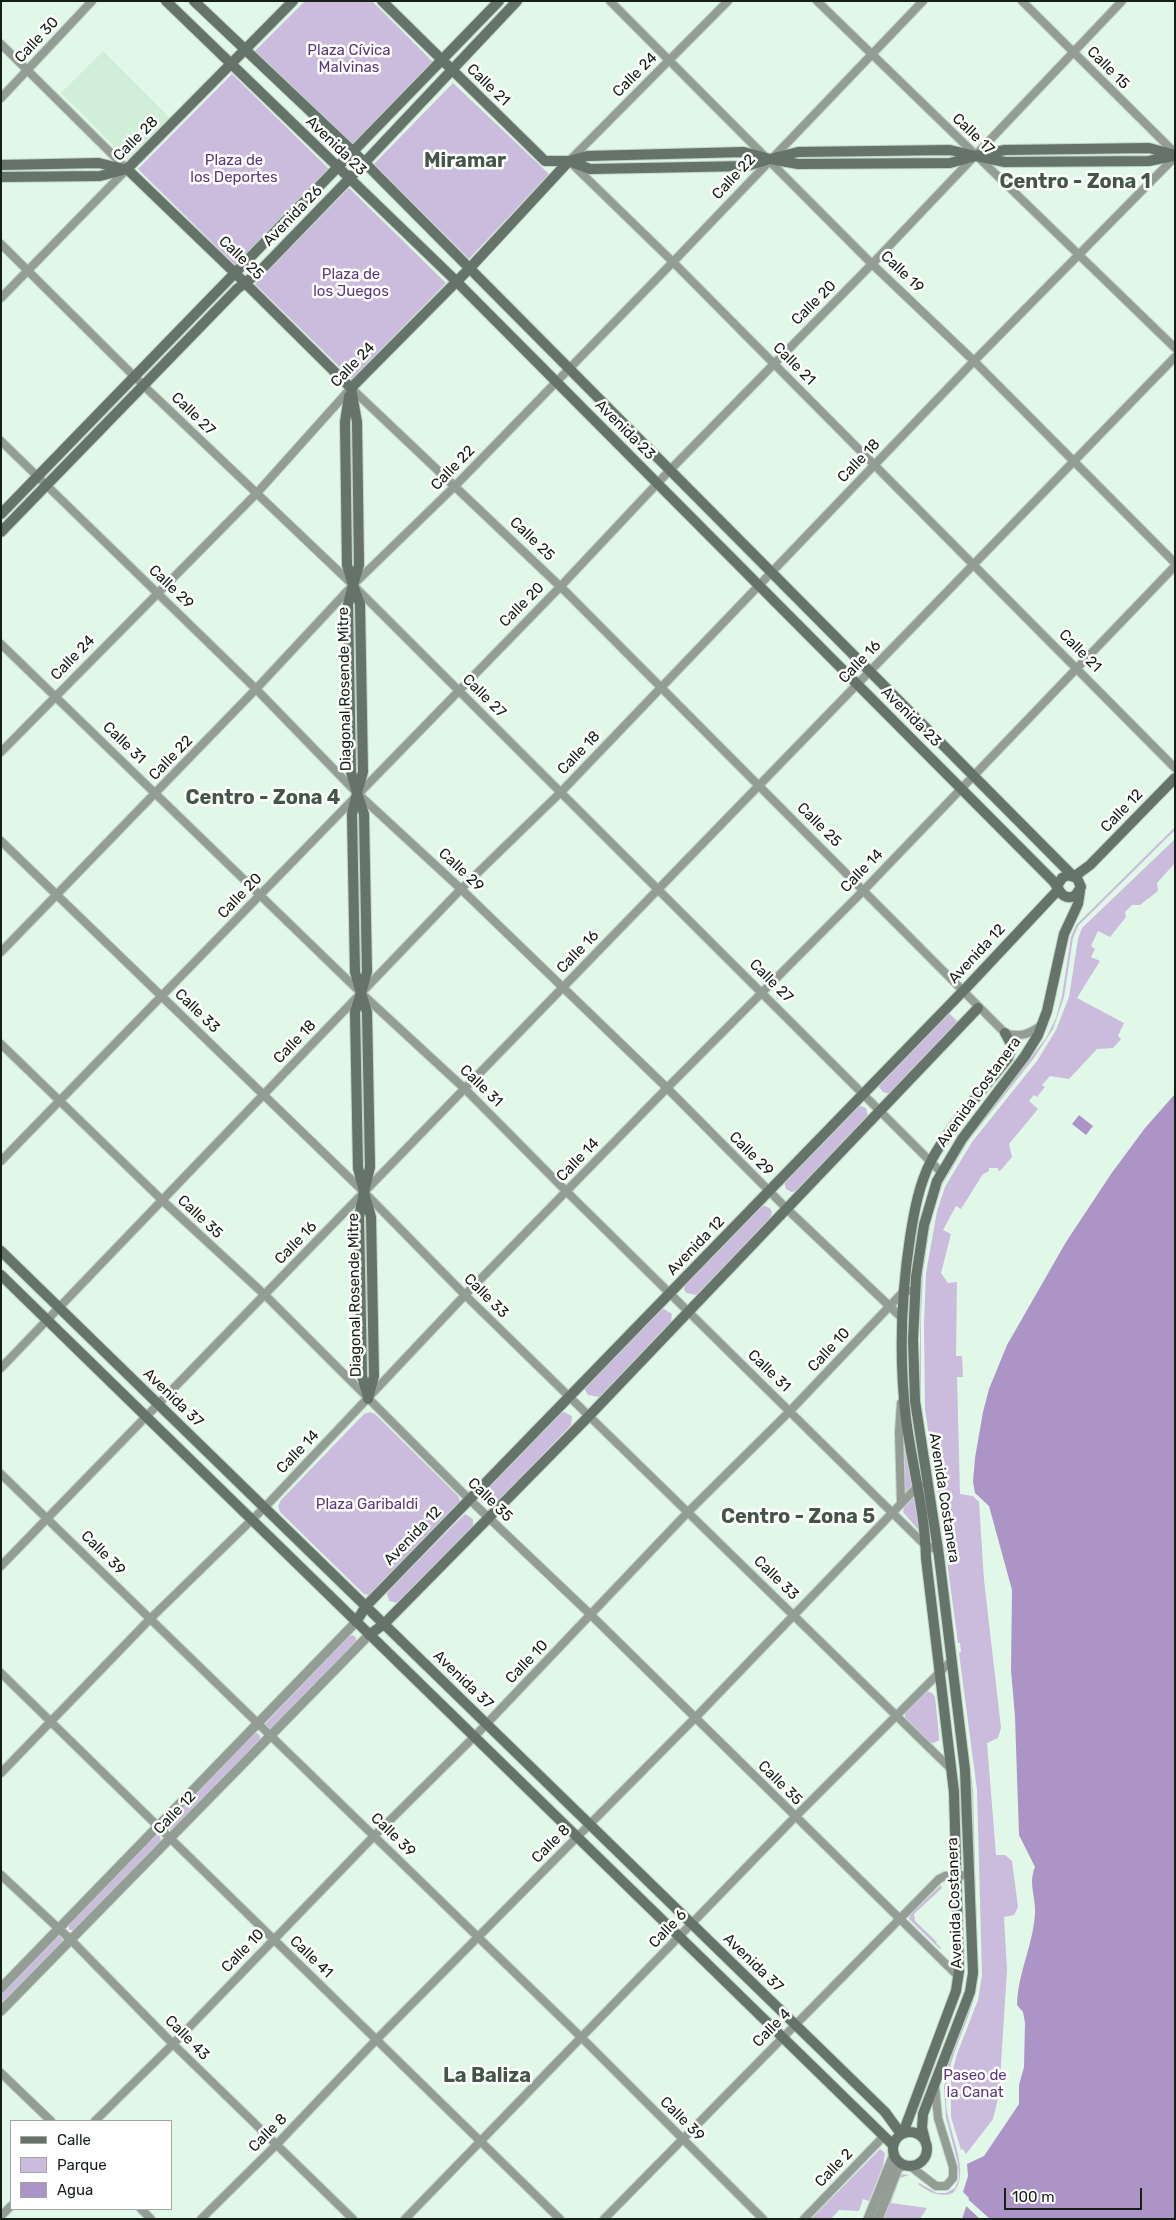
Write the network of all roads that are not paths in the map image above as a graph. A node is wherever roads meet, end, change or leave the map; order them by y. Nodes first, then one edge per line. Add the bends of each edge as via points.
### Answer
1 (92, 1) edge
2 (166, 1) edge
3 (194, 1) edge
4 (293, 1) edge
5 (382, 1) edge
6 (499, 1) edge
7 (517, 1) edge
8 (610, 1) edge
9 (728, 1) edge
10 (817, 1) edge
11 (923, 1) edge
12 (1022, 1) edge
13 (1122, 1) edge
14 (1, 44) edge
15 (245, 51) junction
16 (1073, 52) junction
17 (872, 55) junction
18 (441, 60) junction
19 (671, 60) junction
20 (231, 65) junction
21 (28, 70) junction
22 (453, 71) junction
23 (1, 98) edge
24 (350, 154) junction
25 (1175, 155) edge
26 (976, 156) junction
27 (770, 159) junction
28 (569, 161) junction
29 (365, 163) junction
30 (1, 165) edge
31 (337, 168) junction
32 (127, 169) junction
33 (1, 177) edge
34 (349, 179) junction
35 (1, 244) edge
36 (1079, 256) junction
37 (673, 262) junction
38 (872, 264) junction
39 (468, 269) junction
40 (28, 270) junction
41 (235, 273) junction
42 (456, 281) junction
43 (246, 283) junction
44 (1, 298) edge
45 (1175, 348) edge
46 (1175, 357) edge
47 (974, 361) junction
48 (773, 365) junction
49 (568, 369) junction
50 (134, 377) junction
51 (556, 382) junction
52 (144, 386) junction
53 (351, 388) junction
54 (1, 441) edge
55 (1074, 462) junction
56 (874, 466) junction
57 (669, 470) junction
58 (37, 476) junction
59 (657, 483) junction
60 (47, 485) junction
61 (454, 486) junction
62 (256, 494) junction
63 (1, 514) edge
64 (1, 532) edge
65 (973, 565) junction
66 (1175, 565) edge
67 (771, 573) junction
68 (354, 586) junction
69 (759, 586) junction
70 (560, 587) junction
71 (157, 593) junction
72 (1, 644) edge
73 (1076, 669) junction
74 (869, 672) junction
75 (857, 684) junction
76 (661, 688) junction
77 (256, 689) junction
78 (458, 690) junction
79 (56, 697) junction
80 (1, 752) edge
81 (1175, 768) edge
82 (973, 776) junction
83 (1175, 778) edge
84 (759, 786) junction
85 (961, 788) junction
86 (561, 792) junction
87 (156, 793) junction
88 (357, 793) junction
89 (1, 841) edge
90 (1090, 865) junction
91 (1073, 876) junction
92 (461, 888) junction
93 (1058, 888) junction
94 (659, 889) junction
95 (1080, 889) junction
96 (863, 890) junction
97 (56, 895) junction
98 (261, 895) junction
99 (1, 952) edge
100 (563, 988) junction
101 (762, 992) junction
102 (962, 992) junction
103 (361, 993) junction
104 (162, 996) junction
105 (978, 1008) junction
106 (1044, 1023) junction
107 (1004, 1033) junction
108 (1, 1044) edge
109 (667, 1088) junction
110 (465, 1089) junction
111 (864, 1094) junction
112 (264, 1095) junction
113 (61, 1100) junction
114 (881, 1110) junction
115 (1, 1161) edge
116 (931, 1161) junction
117 (941, 1172) junction
118 (364, 1192) junction
119 (566, 1192) junction
120 (769, 1192) junction
121 (163, 1201) junction
122 (787, 1209) junction
123 (1, 1251) edge
124 (1, 1275) edge
125 (904, 1291) junction
126 (915, 1291) junction
127 (670, 1294) junction
128 (265, 1295) junction
129 (465, 1295) junction
130 (890, 1306) junction
131 (60, 1308) junction
132 (688, 1312) junction
133 (902, 1318) junction
134 (48, 1320) junction
135 (1, 1368) edge
136 (903, 1379) junction
137 (570, 1398) junction
138 (368, 1399) junction
139 (159, 1404) junction
140 (790, 1411) junction
141 (589, 1416) junction
142 (146, 1417) junction
143 (1, 1474) edge
144 (918, 1485) junction
145 (470, 1499) junction
146 (901, 1503) junction
147 (264, 1507) junction
148 (688, 1512) junction
149 (893, 1512) junction
150 (488, 1517) junction
151 (48, 1518) junction
152 (252, 1520) junction
153 (925, 1545) junction
154 (938, 1550) junction
155 (1, 1566) edge
156 (366, 1606) junction
157 (793, 1614) junction
158 (591, 1615) junction
159 (150, 1619) junction
160 (356, 1622) junction
161 (384, 1624) junction
162 (369, 1635) junction
163 (952, 1660) junction
164 (940, 1671) junction
165 (1, 1673) edge
166 (895, 1715) junction
167 (695, 1718) junction
168 (50, 1722) junction
169 (258, 1724) junction
170 (487, 1724) junction
171 (270, 1736) junction
172 (474, 1738) junction
173 (951, 1769) junction
174 (1, 1773) edge
175 (794, 1817) junction
176 (590, 1824) junction
177 (158, 1826) junction
178 (374, 1836) junction
179 (577, 1837) junction
180 (170, 1839) junction
181 (1, 1875) edge
182 (956, 1875) junction
183 (969, 1875) junction
184 (898, 1918) junction
185 (692, 1924) junction
186 (58, 1929) junction
187 (478, 1937) junction
188 (679, 1937) junction
189 (273, 1939) junction
190 (71, 1940) junction
191 (959, 1977) junction
192 (1, 1988) edge
193 (1, 2011) edge
194 (795, 2024) junction
195 (782, 2037) junction
196 (582, 2038) junction
197 (376, 2040) junction
198 (173, 2044) junction
199 (1, 2073) edge
200 (934, 2084) junction
201 (50, 2120) edge
202 (96, 2120) edge
203 (902, 2134) junction
204 (884, 2136) junction
205 (682, 2138) junction
206 (925, 2140) junction
207 (481, 2142) junction
208 (277, 2144) junction
209 (894, 2150) junction
210 (907, 2165) junction
211 (10, 2207) edge
212 (142, 2210) edge
213 (1, 2216) edge
214 (151, 2219) edge
215 (201, 2219) edge
216 (354, 2219) edge
217 (405, 2219) edge
218 (560, 2219) edge
219 (604, 2219) edge
220 (763, 2219) edge
221 (804, 2219) edge
222 (868, 2219) edge
223 (878, 2219) edge

1 - 21 street, Calle 30
2 - 20 main road, Avenida 23
3 - 15 main road, Avenida 23
4 - 15 main road, Calle 28
5 - 18 main road, Calle 21
6 - 18 main road, Avenida 26
7 - 22 main road, Avenida 26
8 - 19 street, Calle 19
9 - 19 street, Calle 24
10 - 17 street, Calle 17
11 - 17 street, Calle 22
12 - 16 street, Calle 15
13 - 16 street, Calle 20
14 - 21 street, Calle 25
15 - 20 main road, Calle 28
15 - 24 main road, Avenida 23
16 - 25 street, Calle 15
16 - 26 street, Calle 20
17 - 26 street, Calle 17
17 - 27 street, Calle 22
18 - 22 main road, Calle 21
18 - 24 main road, Avenida 26
19 - 27 street, Calle 19
19 - 28 street, Calle 24
20 - 31 main road, Avenida 23
20 - 32 main road, Calle 28
21 - 23 street, Calle 30
21 - 32 street, Calle 25
22 - 28 main road, Calle 21 via 545,161
22 - 29 main road, Avenida 26
24 - 29 main road, Avenida 23
24 - 31 main road, Avenida 26
25 - 26 main road via 1149,161 1005,162
25 - 36 street, Calle 18
26 - 27 main road via 950,163 798,164
26 - 36 street, Calle 17
26 - 38 street, Calle 20
27 - 28 main road via 747,166 590,169
27 - 37 street, Calle 22
27 - 38 street, Calle 19
28 - 37 street, Calle 21
28 - 39 main road, Calle 24
29 - 34 main road, Avenida 26
29 - 39 main road, Avenida 23
30 - 32 main road via 99,163
31 - 34 main road, Avenida 23
31 - 41 main road, Avenida 26
32 - 33 main road via 100,176
32 - 40 street, Calle 28
32 - 41 main road, Calle 25
34 - 42 main road, Avenida 23
34 - 43 main road, Avenida 26
35 - 40 street, Calle 27
36 - 45 street, Calle 17
36 - 47 street, Calle 18
37 - 48 street, Calle 21
37 - 49 street, Calle 22
38 - 47 street, Calle 19
38 - 48 street, Calle 20
39 - 42 main road, Calle 24
39 - 49 main road, Avenida 23
40 - 44 street, Calle 28
40 - 50 street, Calle 27
41 - 43 main road, Calle 25
41 - 50 main road, Avenida 26
42 - 51 main road, Avenida 23
42 - 53 main road, Calle 24
43 - 52 main road, Avenida 26
43 - 53 main road, Calle 25
46 - 55 street, Calle 16
47 - 55 street, Calle 19
47 - 56 street, Calle 18
48 - 56 street, Calle 21
48 - 57 street, Calle 20
49 - 51 street, Calle 22
49 - 57 main road, Avenida 23
50 - 52 street, Calle 27
50 - 58 main road, Avenida 26
51 - 59 main road, Avenida 23
51 - 61 street, Calle 22
52 - 60 main road, Avenida 26
52 - 62 street, Calle 27
53 - 61 street, Calle 25
53 - 62 street, Calle 24
53 - 68 main road, Diagonal Rosende Mitre via 344,422 347,565
54 - 58 street, Calle 29
55 - 65 street, Calle 16
55 - 66 street, Calle 19
56 - 65 street, Calle 21
56 - 67 street, Calle 18
57 - 59 street, Calle 20
57 - 67 main road, Avenida 23
58 - 60 street, Calle 29
58 - 63 main road, Avenida 26
59 - 69 main road, Avenida 23
59 - 70 street, Calle 20
60 - 64 main road, Avenida 26
60 - 71 street, Calle 29
61 - 68 street, Calle 22
61 - 70 street, Calle 25
62 - 68 street, Calle 27
62 - 71 street, Calle 24
65 - 73 street, Calle 21
65 - 74 street, Calle 16
66 - 73 street, Calle 14
67 - 69 street, Calle 18
67 - 74 main road, Avenida 23
68 - 77 street, Calle 22
68 - 78 street, Calle 27
68 - 88 main road, Diagonal Rosende Mitre via 348,604 351,772
69 - 75 main road, Avenida 23
69 - 76 street, Calle 18
70 - 76 street, Calle 25
70 - 78 street, Calle 20
71 - 77 street, Calle 29
71 - 79 street, Calle 24
72 - 79 street, Calle 31
73 - 81 street, Calle 21
73 - 82 street, Calle 14
74 - 75 street, Calle 16
74 - 82 main road, Avenida 23
75 - 84 street, Calle 16
75 - 85 main road, Avenida 23
76 - 84 street, Calle 25
76 - 86 street, Calle 18
77 - 87 street, Calle 22
77 - 88 street, Calle 29
78 - 86 street, Calle 27
78 - 88 street, Calle 20
79 - 80 street, Calle 24
79 - 87 street, Calle 31
82 - 85 street, Calle 14
82 - 91 main road, Avenida 23
83 - 90 main road, Calle 12
84 - 94 street, Calle 16
84 - 96 street, Calle 25
85 - 93 main road, Avenida 23
85 - 96 street, Calle 14
86 - 92 street, Calle 18
86 - 94 street, Calle 27
87 - 97 street, Calle 22
87 - 98 street, Calle 31
88 - 92 street, Calle 29
88 - 98 street, Calle 20
88 - 103 main road, Diagonal Rosende Mitre via 352,814 355,972
89 - 97 street, Calle 33
90 - 91 main road, Calle 12
90 - 95 main road, Calle 12
91 - 93 main road via 1062,878
91 - 95 main road via 1079,881
92 - 100 street, Calle 29
92 - 103 street, Calle 18
93 - 95 main road via 1062,896 1068,898 1075,896
93 - 102 main road, Avenida 12
94 - 100 street, Calle 16
94 - 101 street, Calle 27
95 - 106 main road, Avenida Costanera via 1078,904 1064,934
96 - 101 street, Calle 14
96 - 102 street, Calle 25
97 - 99 street, Calle 22
97 - 104 street, Calle 33
98 - 103 street, Calle 31
98 - 104 street, Calle 20
100 - 109 street, Calle 29
100 - 110 street, Calle 16
101 - 109 street, Calle 14
101 - 111 street, Calle 27
102 - 105 street, Calle 25
102 - 111 main road, Avenida 12
103 - 110 street, Calle 31
103 - 112 street, Calle 18
103 - 118 main road, Diagonal Rosende Mitre via 355,1012 358,1168
104 - 112 street, Calle 33
104 - 113 street, Calle 20
105 - 107 street, Calle 25
105 - 114 main road
106 - 107 street via 1025,1035
106 - 117 main road, Avenida Costanera via 1025,1056
107 - 116 main road, Avenida Costanera via 1012,1046 1008,1058
108 - 113 street, Calle 35
109 - 119 street, Calle 14
109 - 120 street, Calle 29
110 - 118 street, Calle 16
110 - 119 street, Calle 31
111 - 114 street, Calle 27
111 - 120 main road, Avenida 12
112 - 118 street, Calle 33
112 - 121 street, Calle 18
113 - 115 street, Calle 20
113 - 121 street, Calle 35
114 - 116 street, Calle 27
114 - 122 main road
116 - 117 street, Calle 27
116 - 125 main road, Avenida Costanera via 914,1215
117 - 126 main road, Avenida Costanera via 924,1225
118 - 128 street, Calle 16
118 - 129 street, Calle 33
118 - 138 main road, Diagonal Rosende Mitre via 359,1217 362,1376
119 - 127 street, Calle 31
119 - 129 street, Calle 14
120 - 122 street, Calle 29
120 - 127 main road, Avenida 12
121 - 128 street, Calle 35
121 - 131 street, Calle 18
122 - 130 street, Calle 29
122 - 132 main road
123 - 131 main road, Avenida 37
124 - 134 main road
125 - 126 street
125 - 130 street, Calle 10
125 - 133 main road, Avenida Costanera
126 - 154 main road, Avenida Costanera via 914,1401
127 - 132 street, Calle 31
127 - 137 main road, Avenida 12
128 - 138 street, Calle 35
128 - 139 street, Calle 16
129 - 137 street, Calle 33
129 - 138 street, Calle 14
130 - 133 street, Calle 29
130 - 140 street, Calle 10
131 - 134 street, Calle 18
131 - 139 main road, Avenida 37
132 - 140 street, Calle 31
132 - 141 main road
133 - 136 main road, Avenida Costanera
134 - 135 street, Calle 18
134 - 142 main road
136 - 144 main road, Avenida Costanera via 908,1433
136 - 146 street via 899,1432
137 - 141 street, Calle 33
137 - 145 main road, Avenida 12
138 - 145 street, Calle 35
138 - 147 street, Calle 14
139 - 142 street, Calle 16
139 - 147 main road, Avenida 37
140 - 148 street, Calle 10
140 - 149 street, Calle 31
141 - 148 street, Calle 33
141 - 150 main road
142 - 151 street, Calle 16
142 - 152 main road
143 - 151 street, Calle 39
144 - 146 street, Calle 8
144 - 153 main road, Avenida Costanera
145 - 150 street, Calle 35
145 - 156 main road, Avenida 12
146 - 149 street, Calle 8
147 - 152 street, Calle 14
147 - 156 main road, Avenida 37
148 - 157 street, Calle 33
148 - 158 street, Calle 10
149 - 153 street, Calle 31
149 - 157 street, Calle 8
150 - 158 street, Calle 35
150 - 161 main road
151 - 155 street, Calle 16
151 - 159 street, Calle 39
152 - 159 street, Calle 14
152 - 160 main road
153 - 154 street, Calle 31
153 - 164 main road, Avenida Costanera
154 - 163 main road, Avenida Costanera
156 - 160 main road, Avenida 12
156 - 161 main road, Avenida 37
157 - 166 street, Calle 33
157 - 167 street, Calle 8
158 - 167 street, Calle 35
158 - 170 street, Calle 10
159 - 168 street, Calle 14
159 - 169 street, Calle 39
160 - 162 main road
160 - 169 street, Calle 12
161 - 162 main road
161 - 170 main road, Avenida 37
162 - 171 street, Calle 12
162 - 172 main road
163 - 164 street, Calle 6
163 - 183 main road, Avenida Costanera via 964,1770
164 - 166 street, Calle 6
164 - 173 main road, Avenida Costanera
165 - 168 street, Calle 41
166 - 173 street, Calle 33
166 - 175 street, Calle 6
167 - 175 street, Calle 35
167 - 176 street, Calle 8
168 - 174 street, Calle 14
168 - 177 street, Calle 41
169 - 171 street, Calle 39
169 - 177 street, Calle 12
170 - 172 street, Calle 10
170 - 176 main road, Avenida 37
171 - 178 street, Calle 39
171 - 180 street, Calle 12
172 - 178 street, Calle 10
172 - 179 main road
173 - 182 main road, Avenida Costanera
175 - 184 street, Calle 35
175 - 185 street, Calle 6
176 - 179 street, Calle 8
176 - 185 main road, Avenida 37
177 - 180 street, Calle 41
177 - 186 street, Calle 12
178 - 187 street, Calle 39
178 - 189 street, Calle 10
179 - 187 street, Calle 8
179 - 188 main road
180 - 189 street, Calle 41
180 - 190 street, Calle 12
181 - 186 street, Calle 43
182 - 183 street, Calle 4
182 - 184 street, Calle 4 via 939,1879
182 - 191 main road, Avenida Costanera
183 - 200 main road, Avenida Costanera via 972,1986
184 - 191 street, Calle 35
184 - 194 street, Calle 4
185 - 188 street, Calle 6
185 - 194 main road, Avenida 37
186 - 190 street, Calle 43
186 - 192 street, Calle 12
187 - 196 street, Calle 39
187 - 197 street, Calle 8
188 - 195 main road
188 - 196 street, Calle 6
189 - 197 street, Calle 41
189 - 198 street, Calle 10
190 - 193 street, Calle 12
190 - 198 street, Calle 43
191 - 203 main road, Avenida Costanera
194 - 195 street, Calle 4
194 - 203 main road, Avenida 37 via 885,2112
195 - 204 main road
195 - 205 street, Calle 4
196 - 205 street, Calle 39
196 - 207 street, Calle 6
197 - 207 street, Calle 41
197 - 208 street, Calle 8
198 - 202 street, Calle 10
198 - 208 street, Calle 43
199 - 201 street
200 - 206 main road, Avenida Costanera via 922,2120
200 - 210 street via 938,2118 953,2167 953,2178 946,2186 936,2186
203 - 206 main road via 917,2133
203 - 209 main road
204 - 209 main road
204 - 221 street, Calle 2
205 - 219 street, Calle 4
205 - 220 street, Calle 39
206 - 210 main road via 925,2157 919,2163
207 - 217 street, Calle 6
207 - 218 street, Calle 41
208 - 215 street, Calle 8
208 - 216 street, Calle 43
209 - 210 main road via 898,2160
209 - 222 street
210 - 223 street via 898,2168
211 - 213 street
212 - 214 street

